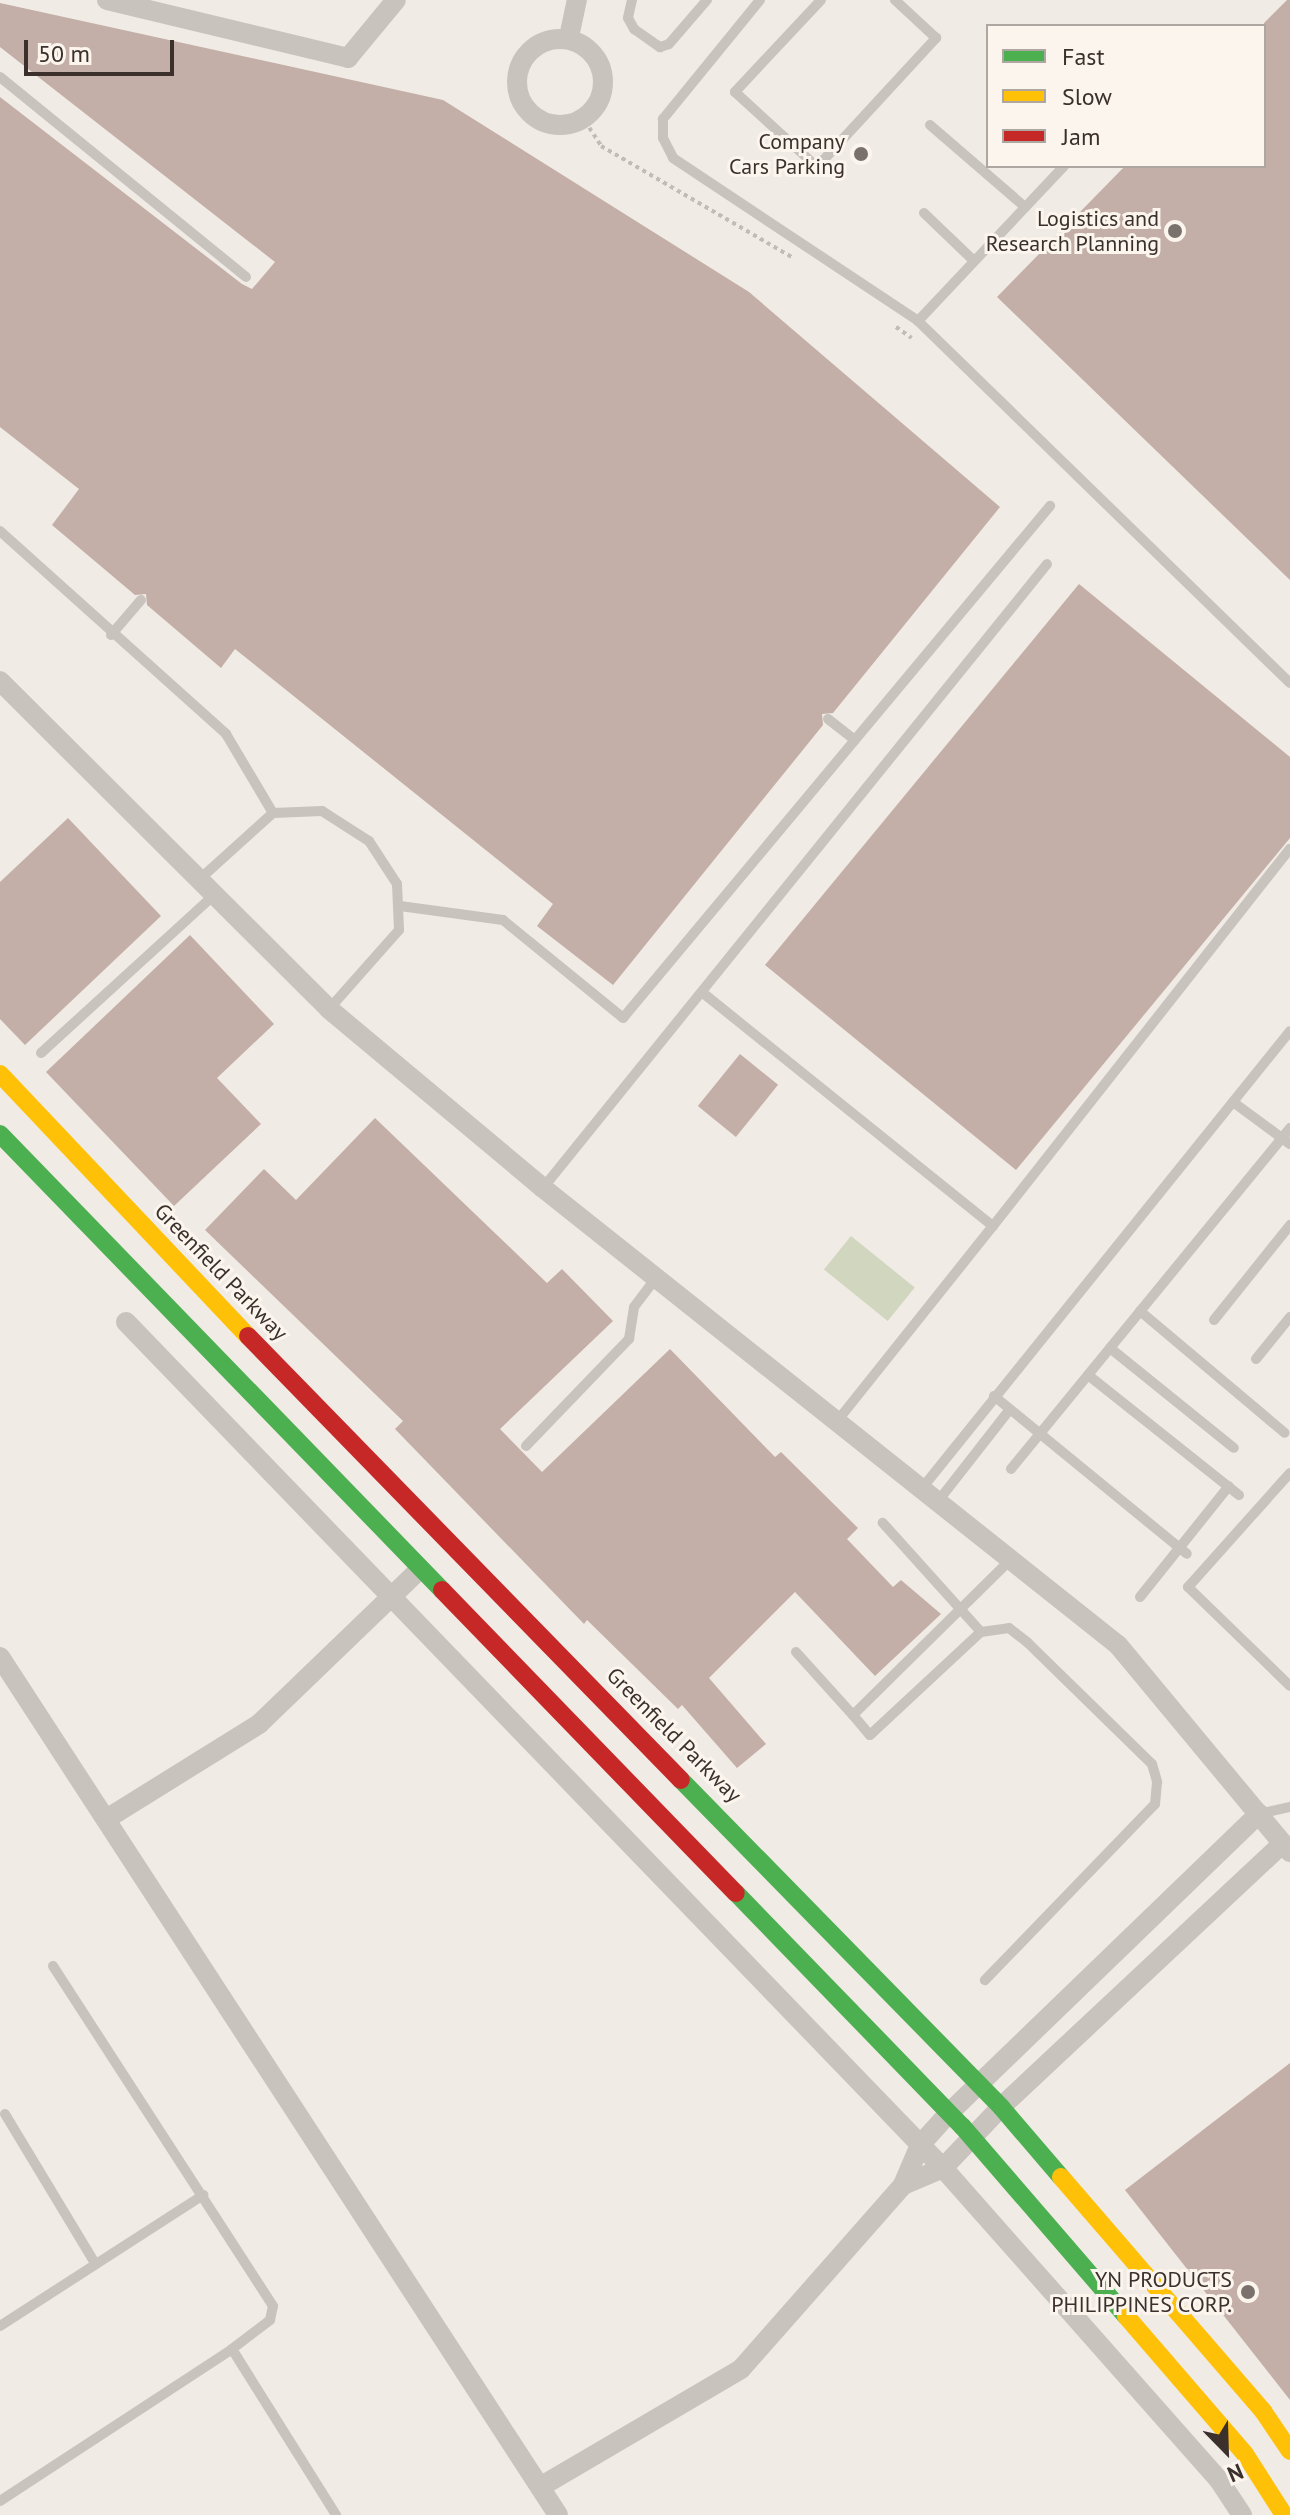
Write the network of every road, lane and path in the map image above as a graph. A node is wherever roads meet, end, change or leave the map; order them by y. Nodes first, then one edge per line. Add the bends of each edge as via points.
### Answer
1 (107, 0) edge
2 (396, 0) edge
3 (577, 0) edge
4 (632, 0) edge
5 (707, 0) edge
6 (760, 0) edge
7 (821, 0) edge
8 (895, 0) edge
9 (569, 37) junction
10 (0, 77) edge
11 (585, 121) junction
12 (930, 125) dead end
13 (1062, 168) edge
14 (1025, 207) junction
15 (924, 213) dead end
16 (799, 261) dead end
17 (974, 261) junction
18 (246, 277) dead end
19 (886, 320) dead end
20 (918, 321) junction
21 (922, 345) dead end
22 (1050, 506) dead end
23 (0, 531) edge
24 (1047, 564) dead end
25 (141, 600) dead end
26 (111, 635) junction
27 (0, 681) edge
28 (1290, 683) edge
29 (828, 719) dead end
30 (855, 740) junction
31 (273, 813) junction
32 (1290, 849) edge
33 (201, 878) junction
34 (215, 894) junction
35 (400, 906) junction
36 (703, 993) junction
37 (329, 1009) junction
38 (1290, 1031) edge
39 (41, 1053) dead end
40 (0, 1074) edge
41 (1233, 1102) junction
42 (1290, 1128) edge
43 (0, 1134) edge
44 (1286, 1141) edge
45 (543, 1188) junction
46 (1290, 1225) edge
47 (993, 1226) junction
48 (657, 1277) junction
49 (1140, 1311) junction
50 (1290, 1317) edge
51 (1214, 1320) dead end
52 (126, 1322) dead end
53 (1110, 1348) junction
54 (1256, 1359) dead end
55 (1088, 1375) junction
56 (994, 1396) junction
57 (1010, 1409) junction
58 (838, 1420) junction
59 (1285, 1433) dead end
60 (1039, 1434) junction
61 (526, 1446) dead end
62 (1234, 1448) dead end
63 (1011, 1469) dead end
64 (1290, 1473) edge
65 (1229, 1486) junction
66 (931, 1493) junction
67 (1239, 1495) dead end
68 (883, 1523) dead end
69 (1183, 1551) junction
70 (1011, 1559) junction
71 (420, 1569) junction
72 (1140, 1597) dead end
73 (391, 1598) junction
74 (964, 1608) junction
75 (981, 1632) junction
76 (796, 1652) dead end
77 (0, 1657) edge
78 (1290, 1686) edge
79 (853, 1715) junction
80 (1290, 1807) edge
81 (1259, 1814) junction
82 (108, 1818) junction
83 (1288, 1843) edge
84 (53, 1966) dead end
85 (985, 1980) dead end
86 (979, 2084) junction
87 (1001, 2107) junction
88 (949, 2113) junction
89 (5, 2114) dead end
90 (972, 2137) junction
91 (920, 2145) junction
92 (943, 2168) junction
93 (903, 2185) junction
94 (203, 2195) junction
95 (95, 2263) junction
96 (0, 2326) edge
97 (232, 2349) junction
98 (1290, 2451) edge
99 (540, 2487) junction
100 (0, 2501) edge
101 (336, 2515) edge
102 (558, 2515) edge
103 (1242, 2515) edge
104 (1284, 2515) edge

1 - 2 street via 348,58
3 - 9 street
4 - 5 lane via 628,18 634,29 660,47 669,44
6 - 20 lane via 663,119 663,138 673,158 687,169
7 - 8 lane via 735,92 817,167 936,38
9 - 11 street via 595,54 604,90
9 - 11 street via 535,43 515,75 525,111 553,127
10 - 18 lane
11 - 16 path via 601,146
12 - 14 lane
13 - 14 lane
14 - 17 lane
15 - 17 lane
17 - 20 lane
19 - 21 path
20 - 28 lane
22 - 30 lane
23 - 26 lane
24 - 36 lane
25 - 26 lane
26 - 31 lane via 226,734
27 - 33 street
29 - 30 lane
30 - 35 lane via 623,1018 503,920
31 - 33 lane
31 - 35 lane via 322,811 349,824 385,861
32 - 47 lane
33 - 34 street
34 - 37 street
34 - 39 lane
35 - 37 lane via 399,930
36 - 45 lane
36 - 47 lane
37 - 45 street
38 - 41 lane
40 - 86 main road, Greenfield Parkway via 228,1315
41 - 44 lane
41 - 56 lane
42 - 44 lane
43 - 71 main road
44 - 49 lane
45 - 48 street
46 - 51 lane
47 - 58 lane
48 - 58 street
48 - 61 lane via 634,1307 629,1339
49 - 53 lane
49 - 59 lane
50 - 54 lane
52 - 73 street
53 - 55 lane
53 - 62 lane
55 - 60 lane
55 - 65 lane
56 - 57 lane
56 - 66 lane
57 - 60 lane
57 - 66 lane
58 - 66 street
60 - 63 lane
60 - 69 lane
64 - 78 lane via 1188,1587
65 - 67 lane
65 - 69 lane
66 - 70 street
68 - 74 lane
69 - 72 lane
70 - 74 lane
70 - 81 street via 1118,1645
71 - 73 street
71 - 88 main road
73 - 82 street via 259,1724
73 - 91 street
74 - 75 lane
74 - 79 lane
75 - 79 lane via 870,1735
75 - 85 lane via 1009,1628 1028,1643 1152,1764 1157,1782 1155,1804
76 - 79 lane
77 - 82 street
80 - 81 lane
81 - 83 street
81 - 86 street
82 - 99 street
83 - 87 street
84 - 94 lane
86 - 87 main road, Greenfield Parkway
86 - 88 street
87 - 90 street
87 - 98 main road, Greenfield Parkway via 1263,2411
88 - 90 main road
88 - 91 street
89 - 95 lane
90 - 92 street
90 - 104 main road via 1245,2454
91 - 92 street
91 - 93 street
92 - 93 street
92 - 103 street via 1219,2480
93 - 99 street via 741,2369
94 - 95 lane
94 - 97 lane via 273,2306 270,2320
95 - 96 lane
97 - 100 lane
97 - 101 lane
99 - 102 street

